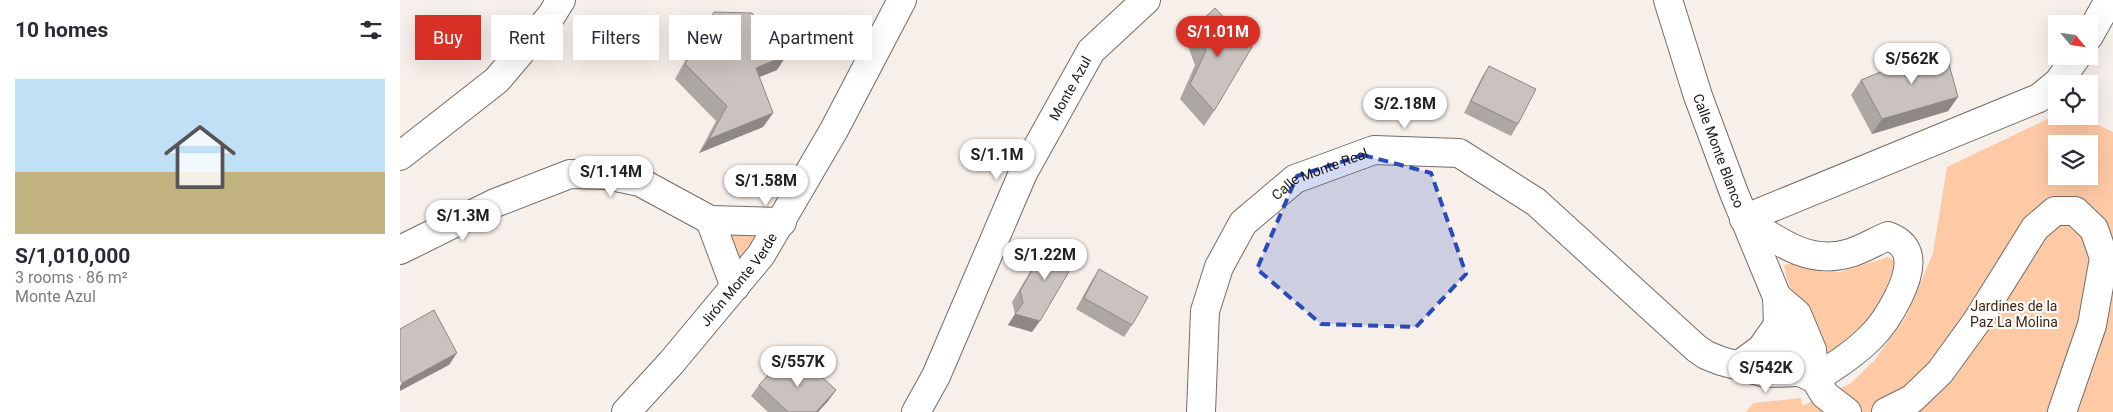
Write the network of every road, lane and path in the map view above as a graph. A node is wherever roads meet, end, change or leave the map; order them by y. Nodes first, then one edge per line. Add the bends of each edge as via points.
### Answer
1 (562, 0) edge
2 (902, 0) edge
3 (1146, 0) edge
4 (1668, 0) edge
5 (2109, 0) edge
6 (2098, 20) edge
7 (2048, 91) edge
8 (400, 156) edge
9 (1744, 219) junction
10 (710, 220) junction
11 (782, 222) junction
12 (404, 242) edge
13 (735, 287) junction
14 (1777, 297) junction
15 (1778, 325) junction
16 (1739, 365) junction
17 (1808, 376) junction
18 (626, 412) edge
19 (916, 412) edge
20 (1201, 412) edge
21 (1847, 412) edge
22 (1886, 412) edge
23 (2062, 412) edge

1 - 8 street via 497,80
2 - 11 street, Jirón Monte Verde
3 - 19 street, Monte Azul via 1091,50 1024,174 936,376
4 - 9 street, Calle Monte Blanco via 1698,96
5 - 6 street
7 - 9 street via 2039,98
9 - 14 street, Calle Monte Blanco
9 - 17 street via 1806,255 1830,257 1850,253 1888,236 1898,240 1908,254 1908,274 1895,303 1873,335 1847,359
10 - 11 street
10 - 12 street via 640,182 606,175 570,174
10 - 13 street
11 - 13 street, Jirón Monte Verde
13 - 18 street, Jirón Monte Verde
14 - 15 street, Calle Monte Blanco
14 - 17 street, Calle Monte Blanco via 1797,314 1812,350
15 - 16 street via 1761,349
15 - 17 street, Calle Monte Blanco via 1792,362
16 - 17 street, Calle Monte Real via 1766,372
16 - 20 street, Calle Monte Real via 1706,355 1696,348 1536,202 1459,153 1374,150 1295,179 1243,223 1218,267 1205,311
17 - 21 street, Calle Monte Blanco
22 - 23 street via 1912,399 1940,372 1977,322 2035,228 2055,211 2076,211 2094,229 2104,258 2092,325

